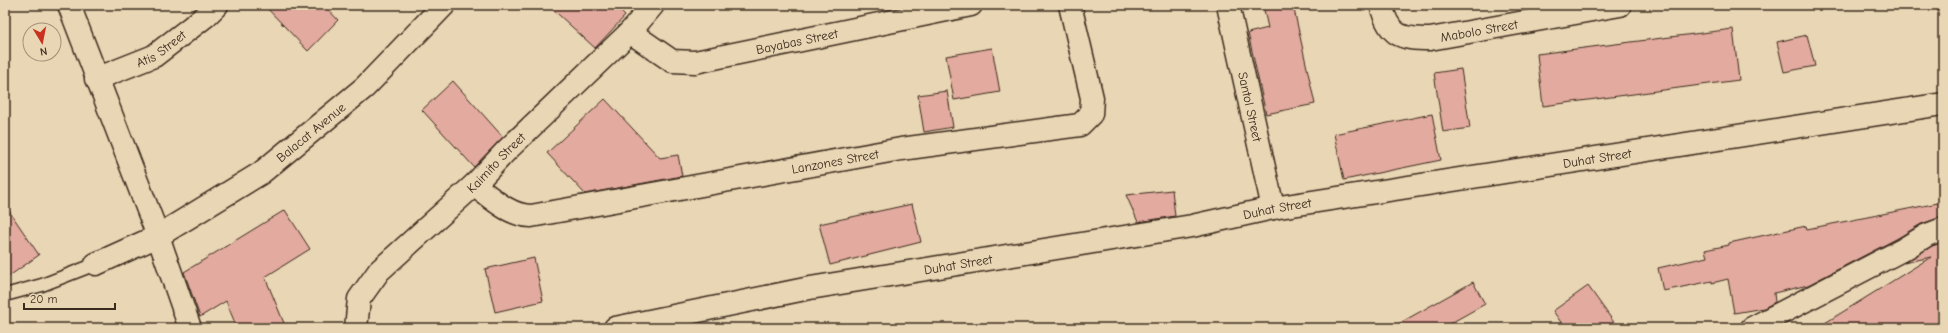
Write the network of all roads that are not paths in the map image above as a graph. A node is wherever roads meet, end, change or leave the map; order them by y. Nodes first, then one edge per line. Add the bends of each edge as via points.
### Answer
1 (69, 5) edge
2 (217, 5) edge
3 (444, 5) edge
4 (653, 5) edge
5 (971, 5) edge
6 (1070, 5) edge
7 (1228, 5) edge
8 (1381, 5) edge
9 (1620, 5) edge
10 (630, 32) junction
11 (96, 79) junction
12 (1943, 104) edge
13 (474, 185) junction
14 (1273, 208) junction
15 (1943, 229) edge
16 (158, 236) junction
17 (96, 264) joint
18 (5, 295) edge
19 (190, 328) edge
20 (356, 328) edge
21 (614, 328) edge
22 (1752, 328) edge

1 - 11 street
2 - 11 street, Atis Street via 154,56
3 - 16 street, Balacat Avenue via 365,87 261,173
4 - 10 street, Kaimito Street
5 - 10 street, Bayabas Street via 695,62 672,61
6 - 13 street, Lanzones Street via 1092,98 1091,114 1080,125 901,149 531,216 518,215 505,208
7 - 14 street, Santol Street
8 - 9 street, Mabolo Street via 1383,15 1394,33 1410,39 1430,39
10 - 13 street, Kaimito Street
11 - 16 street
12 - 14 street, Duhat Street
13 - 20 street, Kaimito Street via 379,271 359,299
14 - 21 street, Duhat Street via 1192,226 810,288
15 - 22 street via 1927,235
16 - 17 street, Balacat Avenue
16 - 19 street
17 - 18 lane

